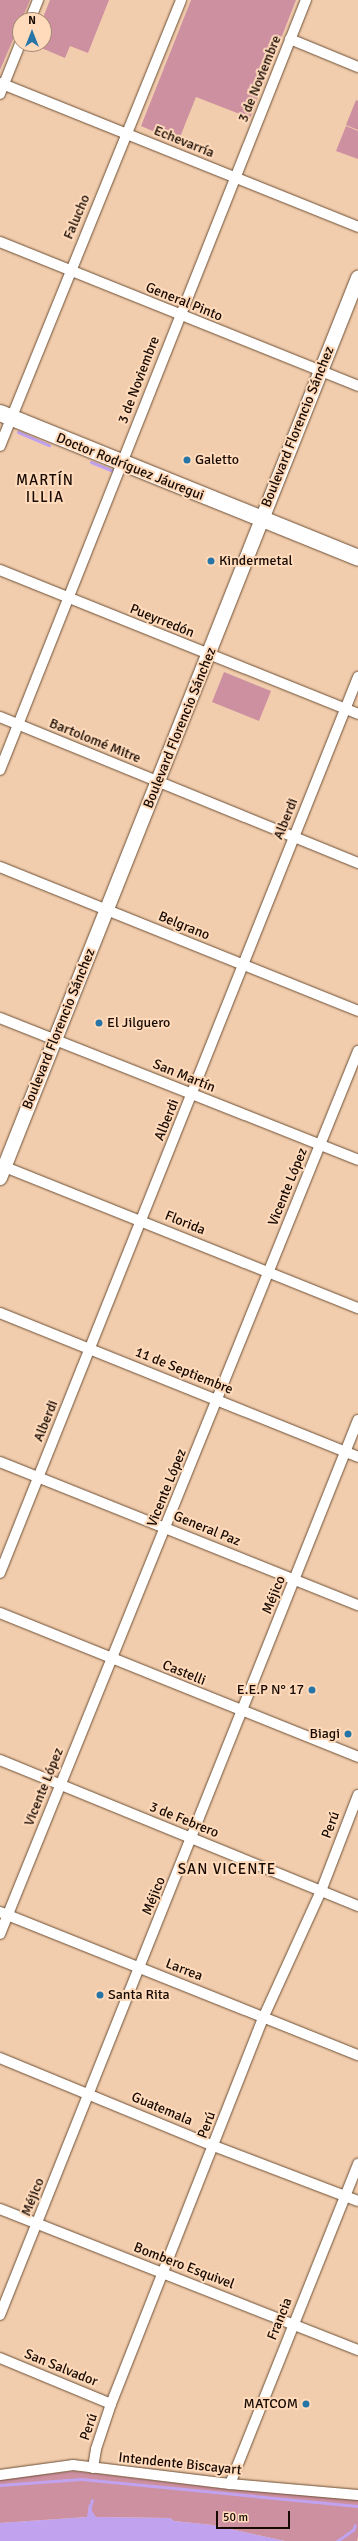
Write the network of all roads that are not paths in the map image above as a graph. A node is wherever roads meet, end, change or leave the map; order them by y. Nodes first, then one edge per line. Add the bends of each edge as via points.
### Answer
1 (38, 0) edge
2 (181, 0) edge
3 (306, 0) edge
4 (33, 12) edge
5 (290, 39) junction
6 (16, 52) edge
7 (358, 67) edge
8 (1, 87) edge
9 (128, 134) junction
10 (235, 177) junction
11 (358, 227) edge
12 (0, 242) edge
13 (70, 271) junction
14 (358, 278) edge
15 (179, 315) junction
16 (320, 371) junction
17 (358, 386) edge
18 (6, 416) edge
19 (0, 446) edge
20 (121, 463) junction
21 (260, 520) junction
22 (358, 558) edge
23 (0, 570) edge
24 (68, 598) junction
25 (209, 655) junction
26 (358, 677) edge
27 (345, 709) junction
28 (358, 714) edge
29 (0, 718) edge
30 (18, 724) junction
31 (0, 770) edge
32 (159, 782) junction
33 (294, 837) junction
34 (358, 863) edge
35 (0, 867) edge
36 (107, 910) junction
37 (244, 964) junction
38 (358, 1011) edge
39 (0, 1018) edge
40 (55, 1040) junction
41 (358, 1051) edge
42 (192, 1094) junction
43 (321, 1144) junction
44 (358, 1160) edge
45 (1, 1170) edge
46 (141, 1221) junction
47 (269, 1272) junction
48 (358, 1308) edge
49 (0, 1312) edge
50 (90, 1348) junction
51 (218, 1399) junction
52 (358, 1420) edge
53 (345, 1452) junction
54 (358, 1457) edge
55 (0, 1462) edge
56 (39, 1478) junction
57 (166, 1528) junction
58 (0, 1573) edge
59 (295, 1580) junction
60 (358, 1605) edge
61 (0, 1614) edge
62 (113, 1659) junction
63 (243, 1712) junction
64 (358, 1757) edge
65 (0, 1760) edge
66 (60, 1784) junction
67 (358, 1795) edge
68 (193, 1838) junction
69 (321, 1891) junction
70 (358, 1906) edge
71 (4, 1914) edge
72 (0, 1934) edge
73 (140, 1967) junction
74 (264, 2016) junction
75 (358, 2055) edge
76 (0, 2058) edge
77 (90, 2093) junction
78 (214, 2146) junction
79 (358, 2164) edge
80 (345, 2196) junction
81 (358, 2201) edge
82 (0, 2208) edge
83 (37, 2224) junction
84 (164, 2274) junction
85 (0, 2314) edge
86 (293, 2324) junction
87 (358, 2350) edge
88 (0, 2358) edge
89 (111, 2404) junction
90 (93, 2468) junction
91 (0, 2475) edge
92 (230, 2484) junction
93 (358, 2495) edge

1 - 4 street
2 - 9 street, Falucho
3 - 5 street, 3 de Noviembre
5 - 7 street
5 - 10 street, 3 de Noviembre
6 - 8 street
8 - 9 street, Echevarría
9 - 10 street, Echevarría
9 - 13 street, Falucho
10 - 11 street, Echevarría
10 - 15 street, 3 de Noviembre
12 - 13 street, General Pinto
13 - 15 street, General Pinto
13 - 18 street, Falucho
14 - 16 main road, Boulevard Florencio Sánchez
15 - 16 street, General Pinto
15 - 20 street, 3 de Noviembre
16 - 17 street, General Pinto
16 - 21 main road, Boulevard Florencio Sánchez
18 - 19 street, Falucho
18 - 20 main road, Doctor Rodríguez Jáuregui
20 - 21 main road, Doctor Rodríguez Jáuregui
20 - 24 street, 3 de Noviembre
21 - 22 main road, Doctor Rodríguez Jáuregui
21 - 25 main road, Boulevard Florencio Sánchez
23 - 24 street, Pueyrredón
24 - 25 street, Pueyrredón
24 - 30 street, 3 de Noviembre
25 - 27 street, Pueyrredón
25 - 32 main road, Boulevard Florencio Sánchez
26 - 27 street, Alberdi
27 - 28 street, Pueyrredón
27 - 33 street, Alberdi
29 - 30 street, Bartolomé Mitre
30 - 31 street, 3 de Noviembre
30 - 32 street, Bartolomé Mitre
32 - 33 street, Bartolomé Mitre
32 - 36 main road, Boulevard Florencio Sánchez
33 - 34 street, Bartolomé Mitre
33 - 37 street, Alberdi
35 - 36 street, Belgrano
36 - 37 street, Belgrano
36 - 40 main road, Boulevard Florencio Sánchez
37 - 38 street, Belgrano
37 - 42 street, Alberdi
39 - 40 street, San Martín
40 - 42 street, San Martín
40 - 45 main road, Boulevard Florencio Sánchez
41 - 43 street, Vicente López
42 - 43 street, San Martín
42 - 46 street, Alberdi
43 - 44 street, San Martín
43 - 47 street, Vicente López
45 - 46 street, Florida
46 - 47 street, Florida
46 - 50 street, Alberdi
47 - 48 street, Florida
47 - 51 street, Vicente López
49 - 50 street, 11 de Septiembre
50 - 51 street, 11 de Septiembre
50 - 56 street, Alberdi
51 - 53 street, 11 de Septiembre
51 - 57 street, Vicente López
52 - 53 street, Méjico
53 - 54 street, 11 de Septiembre
53 - 59 street, Méjico
55 - 56 street, General Paz
56 - 57 street, General Paz
56 - 58 street, Alberdi
57 - 59 street, General Paz
57 - 62 street, Vicente López
59 - 60 street, General Paz
59 - 63 street, Méjico
61 - 62 street, Castelli
62 - 63 street, Castelli
62 - 66 street, Vicente López
63 - 64 street, Castelli
63 - 68 street, Méjico
65 - 66 street, 3 de Febrero
66 - 68 street, 3 de Febrero
66 - 71 street, Vicente López
67 - 69 street, Perú
68 - 69 street, 3 de Febrero
68 - 73 street, Méjico
69 - 70 street, 3 de Febrero
69 - 74 street, Perú
71 - 72 street, Vicente López
71 - 73 street, Larrea
73 - 74 street, Larrea
73 - 77 street, Méjico
74 - 75 street, Larrea
74 - 78 street, Perú
76 - 77 street, Guatemala
77 - 78 street, Guatemala
77 - 83 street, Méjico
78 - 80 street, Guatemala
78 - 84 street, Perú
79 - 80 street, Francia
80 - 81 street, Guatemala
80 - 86 street, Francia
82 - 83 street, Bombero Esquivel
83 - 84 street, Bombero Esquivel
83 - 85 street, Méjico
84 - 86 street, Bombero Esquivel
84 - 89 street, Perú
86 - 87 street, Bombero Esquivel
86 - 92 street, Francia
88 - 89 street, San Salvador
89 - 90 street, Perú via 96,2449
90 - 91 street, Intendente Biscayart via 73,2465
90 - 92 street, Intendente Biscayart
92 - 93 street, Intendente Biscayart

